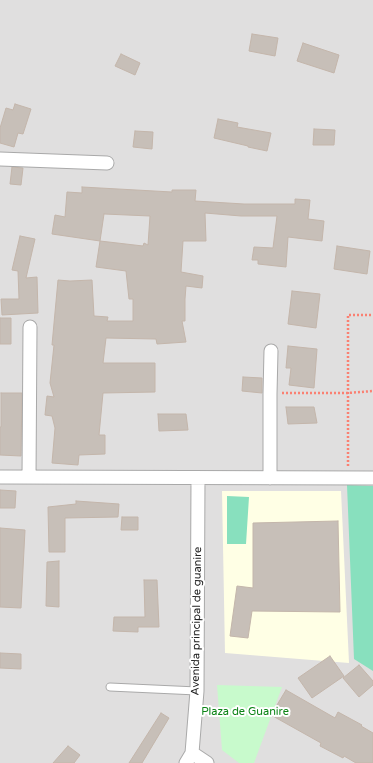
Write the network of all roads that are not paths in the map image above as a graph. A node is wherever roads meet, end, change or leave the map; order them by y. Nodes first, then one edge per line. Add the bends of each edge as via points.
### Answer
1 (0, 159) edge
2 (108, 163) dead end
3 (30, 327) dead end
4 (271, 351) dead end
5 (0, 478) edge
6 (29, 478) junction
7 (198, 478) junction
8 (270, 478) junction
9 (373, 478) edge
10 (110, 687) dead end
11 (197, 691) junction
12 (189, 758) edge
13 (207, 763) edge

1 - 2 street
3 - 6 street
4 - 8 street
5 - 6 street
6 - 7 street
7 - 8 street
7 - 11 street, Avenida principal de guanire
8 - 9 street
10 - 11 lane
11 - 12 street, Avenida principal de guanire
12 - 13 street

